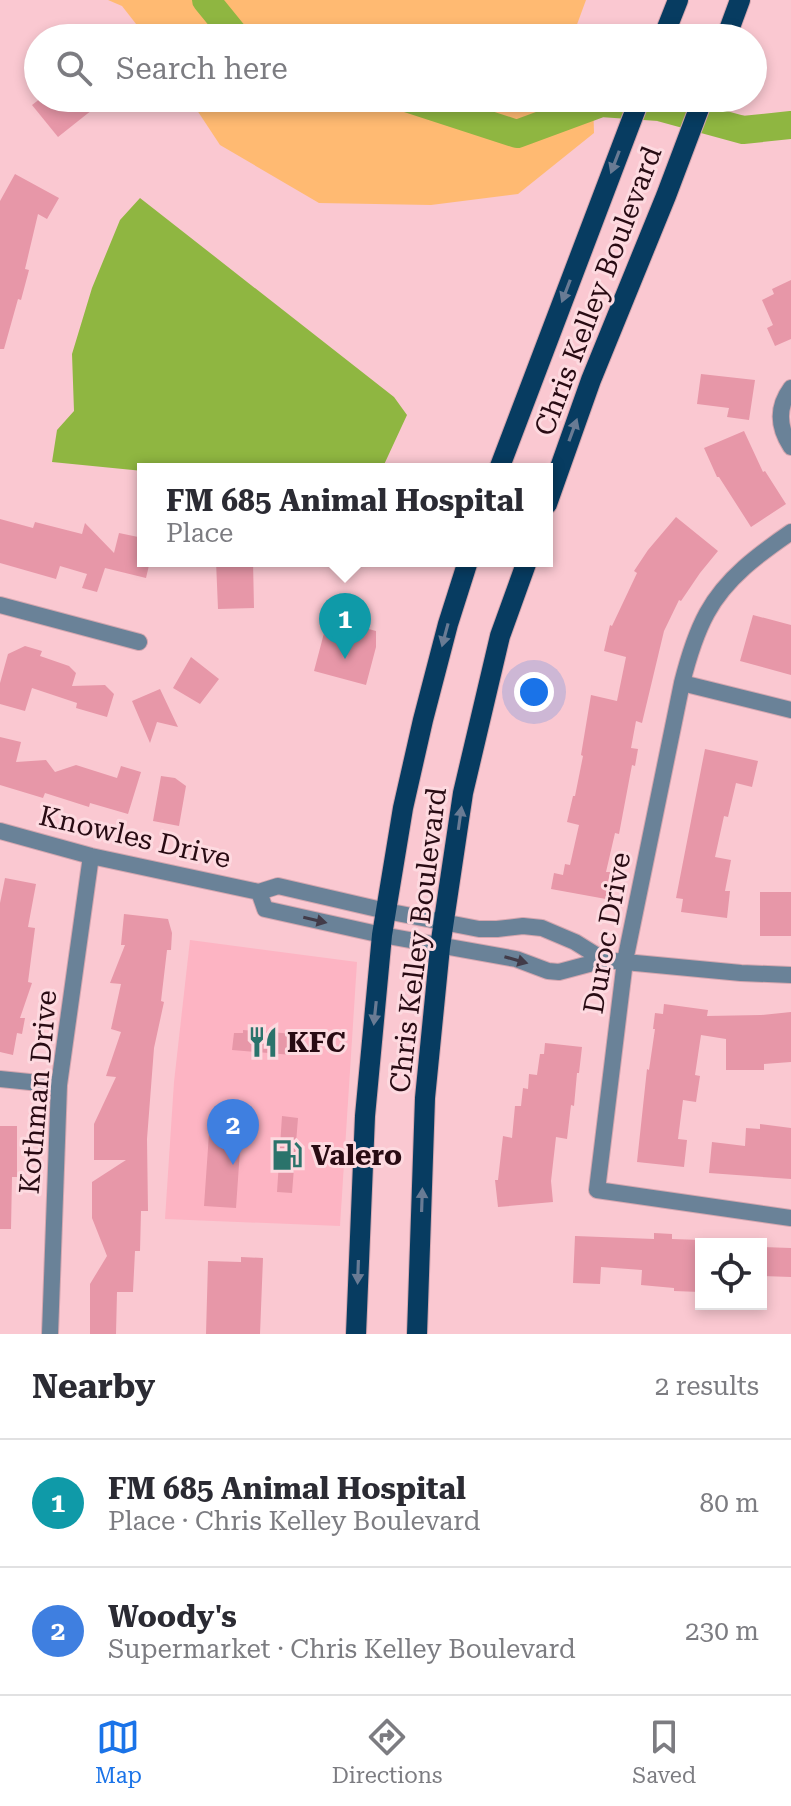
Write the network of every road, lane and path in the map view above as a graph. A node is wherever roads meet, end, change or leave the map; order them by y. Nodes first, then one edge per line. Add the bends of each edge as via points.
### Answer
1 (678, 0) edge
2 (740, 0) edge
3 (669, 24) edge
4 (731, 24) edge
5 (635, 112) edge
6 (698, 112) edge
7 (791, 388) edge
8 (791, 447) edge
9 (501, 463) edge
10 (553, 487) edge
11 (791, 532) edge
12 (466, 567) edge
13 (525, 567) edge
14 (0, 605) edge
15 (139, 642) dead end
16 (682, 683) junction
17 (791, 710) edge
18 (0, 831) edge
19 (91, 856) junction
20 (259, 892) junction
21 (386, 911) junction
22 (444, 923) junction
23 (382, 935) junction
24 (440, 947) junction
25 (604, 960) junction
26 (625, 961) junction
27 (791, 975) edge
28 (0, 1079) edge
29 (59, 1085) junction
30 (791, 1218) edge
31 (50, 1334) edge
32 (356, 1334) edge
33 (417, 1334) edge

1 - 3 main road
2 - 4 main road
5 -> 9 main road, Chris Kelley Boulevard
10 -> 6 main road, Chris Kelley Boulevard
7 - 8 street via 779,410
11 - 16 street, Duroc Drive via 728,583 707,611
12 -> 21 main road, Chris Kelley Boulevard via 423,720
22 -> 13 main road, Chris Kelley Boulevard via 463,793 500,636
14 - 15 street
16 - 17 street
16 - 26 street, Duroc Drive
18 - 19 street, Knowles Drive
19 - 20 street, Knowles Drive
19 - 29 street, Kothman Drive
20 - 21 street, Knowles Drive via 278,886
20 -> 23 street, Knowles Drive via 265,909
21 - 22 street, Knowles Drive
21 - 23 main road, Chris Kelley Boulevard
22 - 24 main road, Chris Kelley Boulevard
22 - 25 street, Knowles Drive via 479,929 542,928
23 - 24 street, Knowles Drive
23 -> 32 main road, Chris Kelley Boulevard via 365,1116
24 -> 25 street, Knowles Drive via 559,972
33 -> 24 main road, Chris Kelley Boulevard via 425,1098
25 - 26 street, Knowles Drive
26 - 27 street, Knowles Drive
26 - 30 street, Duroc Drive via 597,1190
28 - 29 street
29 - 31 street, Kothman Drive

